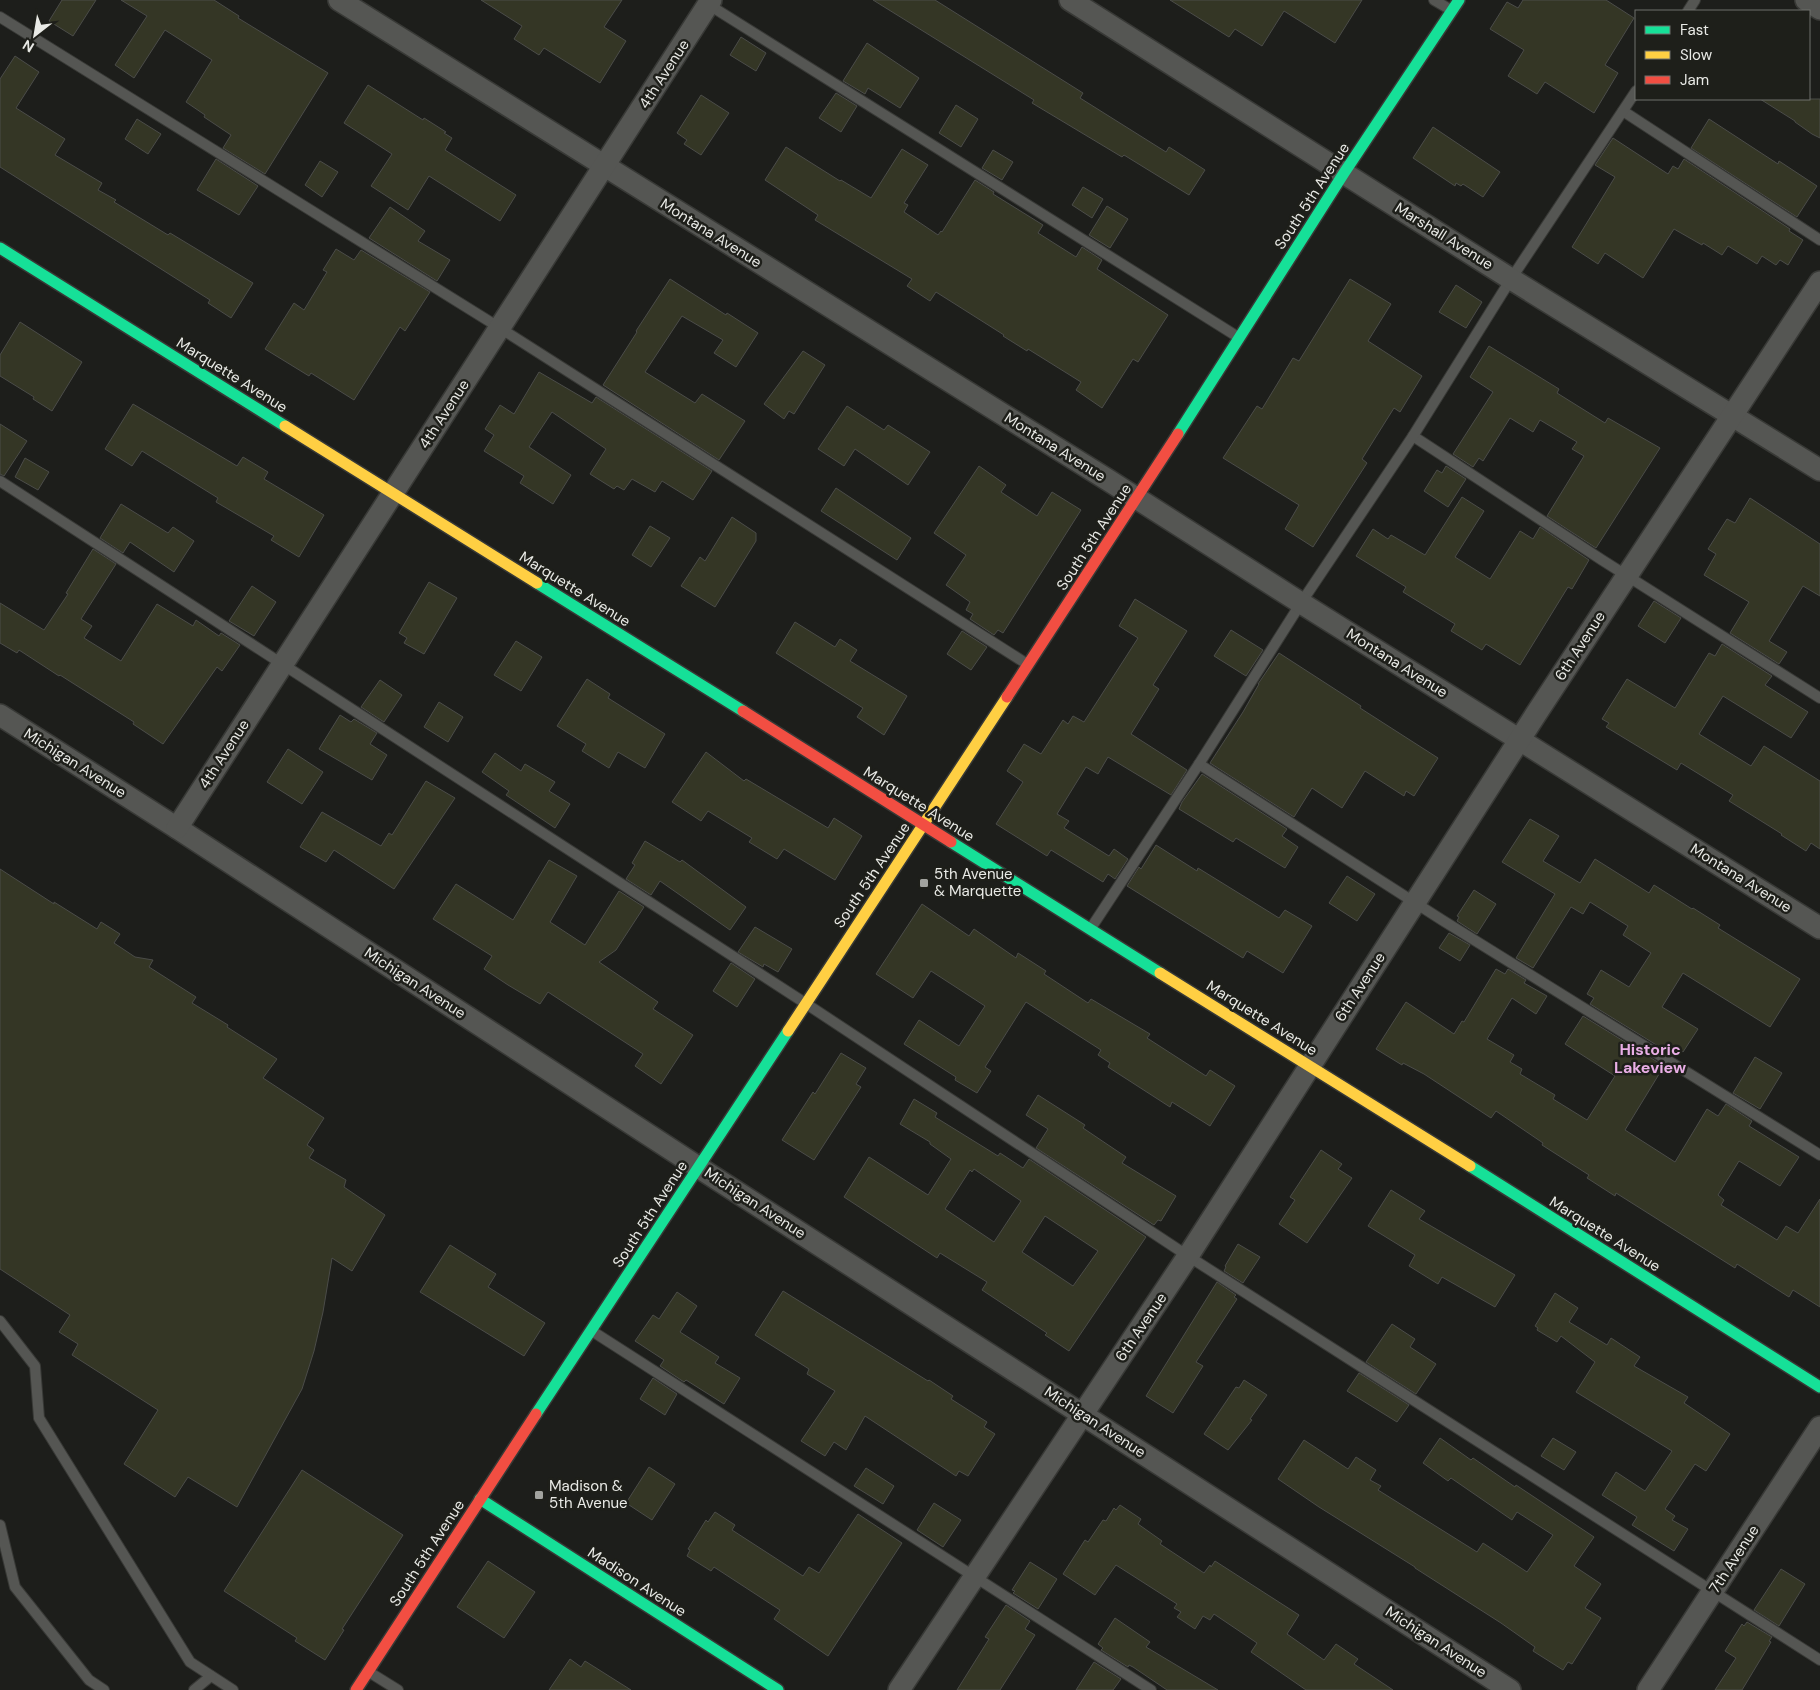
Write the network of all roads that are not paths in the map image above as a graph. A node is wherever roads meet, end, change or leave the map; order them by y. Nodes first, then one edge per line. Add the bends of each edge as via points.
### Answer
1 (339, 0) edge
2 (1070, 0) edge
3 (1434, 0) edge
4 (1459, 0) edge
5 (1806, 0) edge
6 (707, 1) edge
7 (1820, 9) edge
8 (1452, 11) junction
9 (0, 17) edge
10 (1635, 93) edge
11 (1623, 111) junction
12 (604, 166) junction
13 (1344, 173) junction
14 (1820, 240) edge
15 (0, 248) edge
16 (1512, 279) junction
17 (1820, 282) edge
18 (500, 328) junction
19 (1239, 338) junction
20 (1732, 415) junction
21 (1413, 436) junction
22 (1820, 470) edge
23 (0, 481) edge
24 (393, 493) junction
25 (1137, 498) junction
26 (1627, 576) junction
27 (1301, 604) junction
28 (281, 664) junction
29 (1028, 665) junction
30 (1820, 698) edge
31 (0, 715) edge
32 (1520, 739) junction
33 (1199, 764) junction
34 (924, 824) junction
35 (177, 828) junction
36 (1414, 902) junction
37 (1820, 928) edge
38 (1090, 930) junction
39 (805, 1003) junction
40 (1310, 1065) junction
41 (1820, 1155) edge
42 (698, 1167) junction
43 (1188, 1256) junction
44 (0, 1321) edge
45 (592, 1330) junction
46 (1820, 1387) edge
47 (1082, 1414) junction
48 (1820, 1427) edge
49 (480, 1499) junction
50 (0, 1525) edge
51 (973, 1577) junction
52 (1714, 1591) junction
53 (1820, 1660) edge
54 (368, 1671) junction
55 (212, 1676) junction
56 (104, 1690) edge
57 (194, 1690) edge
58 (233, 1690) edge
59 (356, 1690) edge
60 (398, 1690) edge
61 (778, 1690) edge
62 (899, 1690) edge
63 (1151, 1690) edge
64 (1510, 1690) edge
65 (1648, 1690) edge

1 - 12 street, Montana Avenue
2 - 13 street, Marshall Avenue
3 - 8 lane
4 - 8 street, South 5th Avenue
5 - 7 street
6 - 12 street, 4th Avenue
6 - 19 lane
8 - 13 street, South 5th Avenue
9 - 18 lane
10 - 11 lane
11 - 14 lane
11 - 16 lane
12 - 18 street, 4th Avenue
12 - 25 street, Montana Avenue
13 - 16 street, Marshall Avenue
13 - 19 street, South 5th Avenue
15 - 24 street, Marquette Avenue
16 - 20 street, Marshall Avenue
16 - 21 lane
17 - 20 street, 6th Avenue
18 - 24 street, 4th Avenue
18 - 29 lane
19 - 25 street, South 5th Avenue
20 - 22 street, Marshall Avenue
20 - 26 street, 6th Avenue
21 - 26 lane
21 - 27 lane
23 - 28 lane
24 - 28 street, 4th Avenue
24 - 34 street, Marquette Avenue
25 - 27 street, Montana Avenue
25 - 29 street, South 5th Avenue
26 - 30 lane
26 - 32 street, 6th Avenue
27 - 32 street, Montana Avenue
27 - 33 lane
28 - 35 street, 4th Avenue
28 - 39 lane
29 - 34 street, South 5th Avenue
31 - 35 street, Michigan Avenue
32 - 36 street, 6th Avenue
32 - 37 street, Montana Avenue
33 - 36 lane
33 - 38 lane
34 - 38 street, Marquette Avenue
34 - 39 street, South 5th Avenue
35 - 42 street, Michigan Avenue
36 - 40 street, 6th Avenue
36 - 41 lane
38 - 40 street, Marquette Avenue
39 - 42 street, South 5th Avenue
39 - 43 lane
40 - 43 street, 6th Avenue
40 - 46 street, Marquette Avenue
42 - 45 street, South 5th Avenue
42 - 47 street, Michigan Avenue
43 - 47 street, 6th Avenue
43 - 52 lane
44 - 55 lane via 35,1366 39,1418 190,1662
45 - 49 street, South 5th Avenue
45 - 51 lane
47 - 51 street, 6th Avenue
47 - 64 street, Michigan Avenue
48 - 52 street, 7th Avenue
49 - 54 street, South 5th Avenue
49 - 61 street, Madison Avenue
50 - 56 lane via 15,1587 89,1680
51 - 62 street, 6th Avenue
51 - 63 lane
52 - 53 lane
52 - 65 street, 7th Avenue
54 - 59 street, South 5th Avenue
54 - 60 lane
55 - 57 lane
55 - 58 lane

